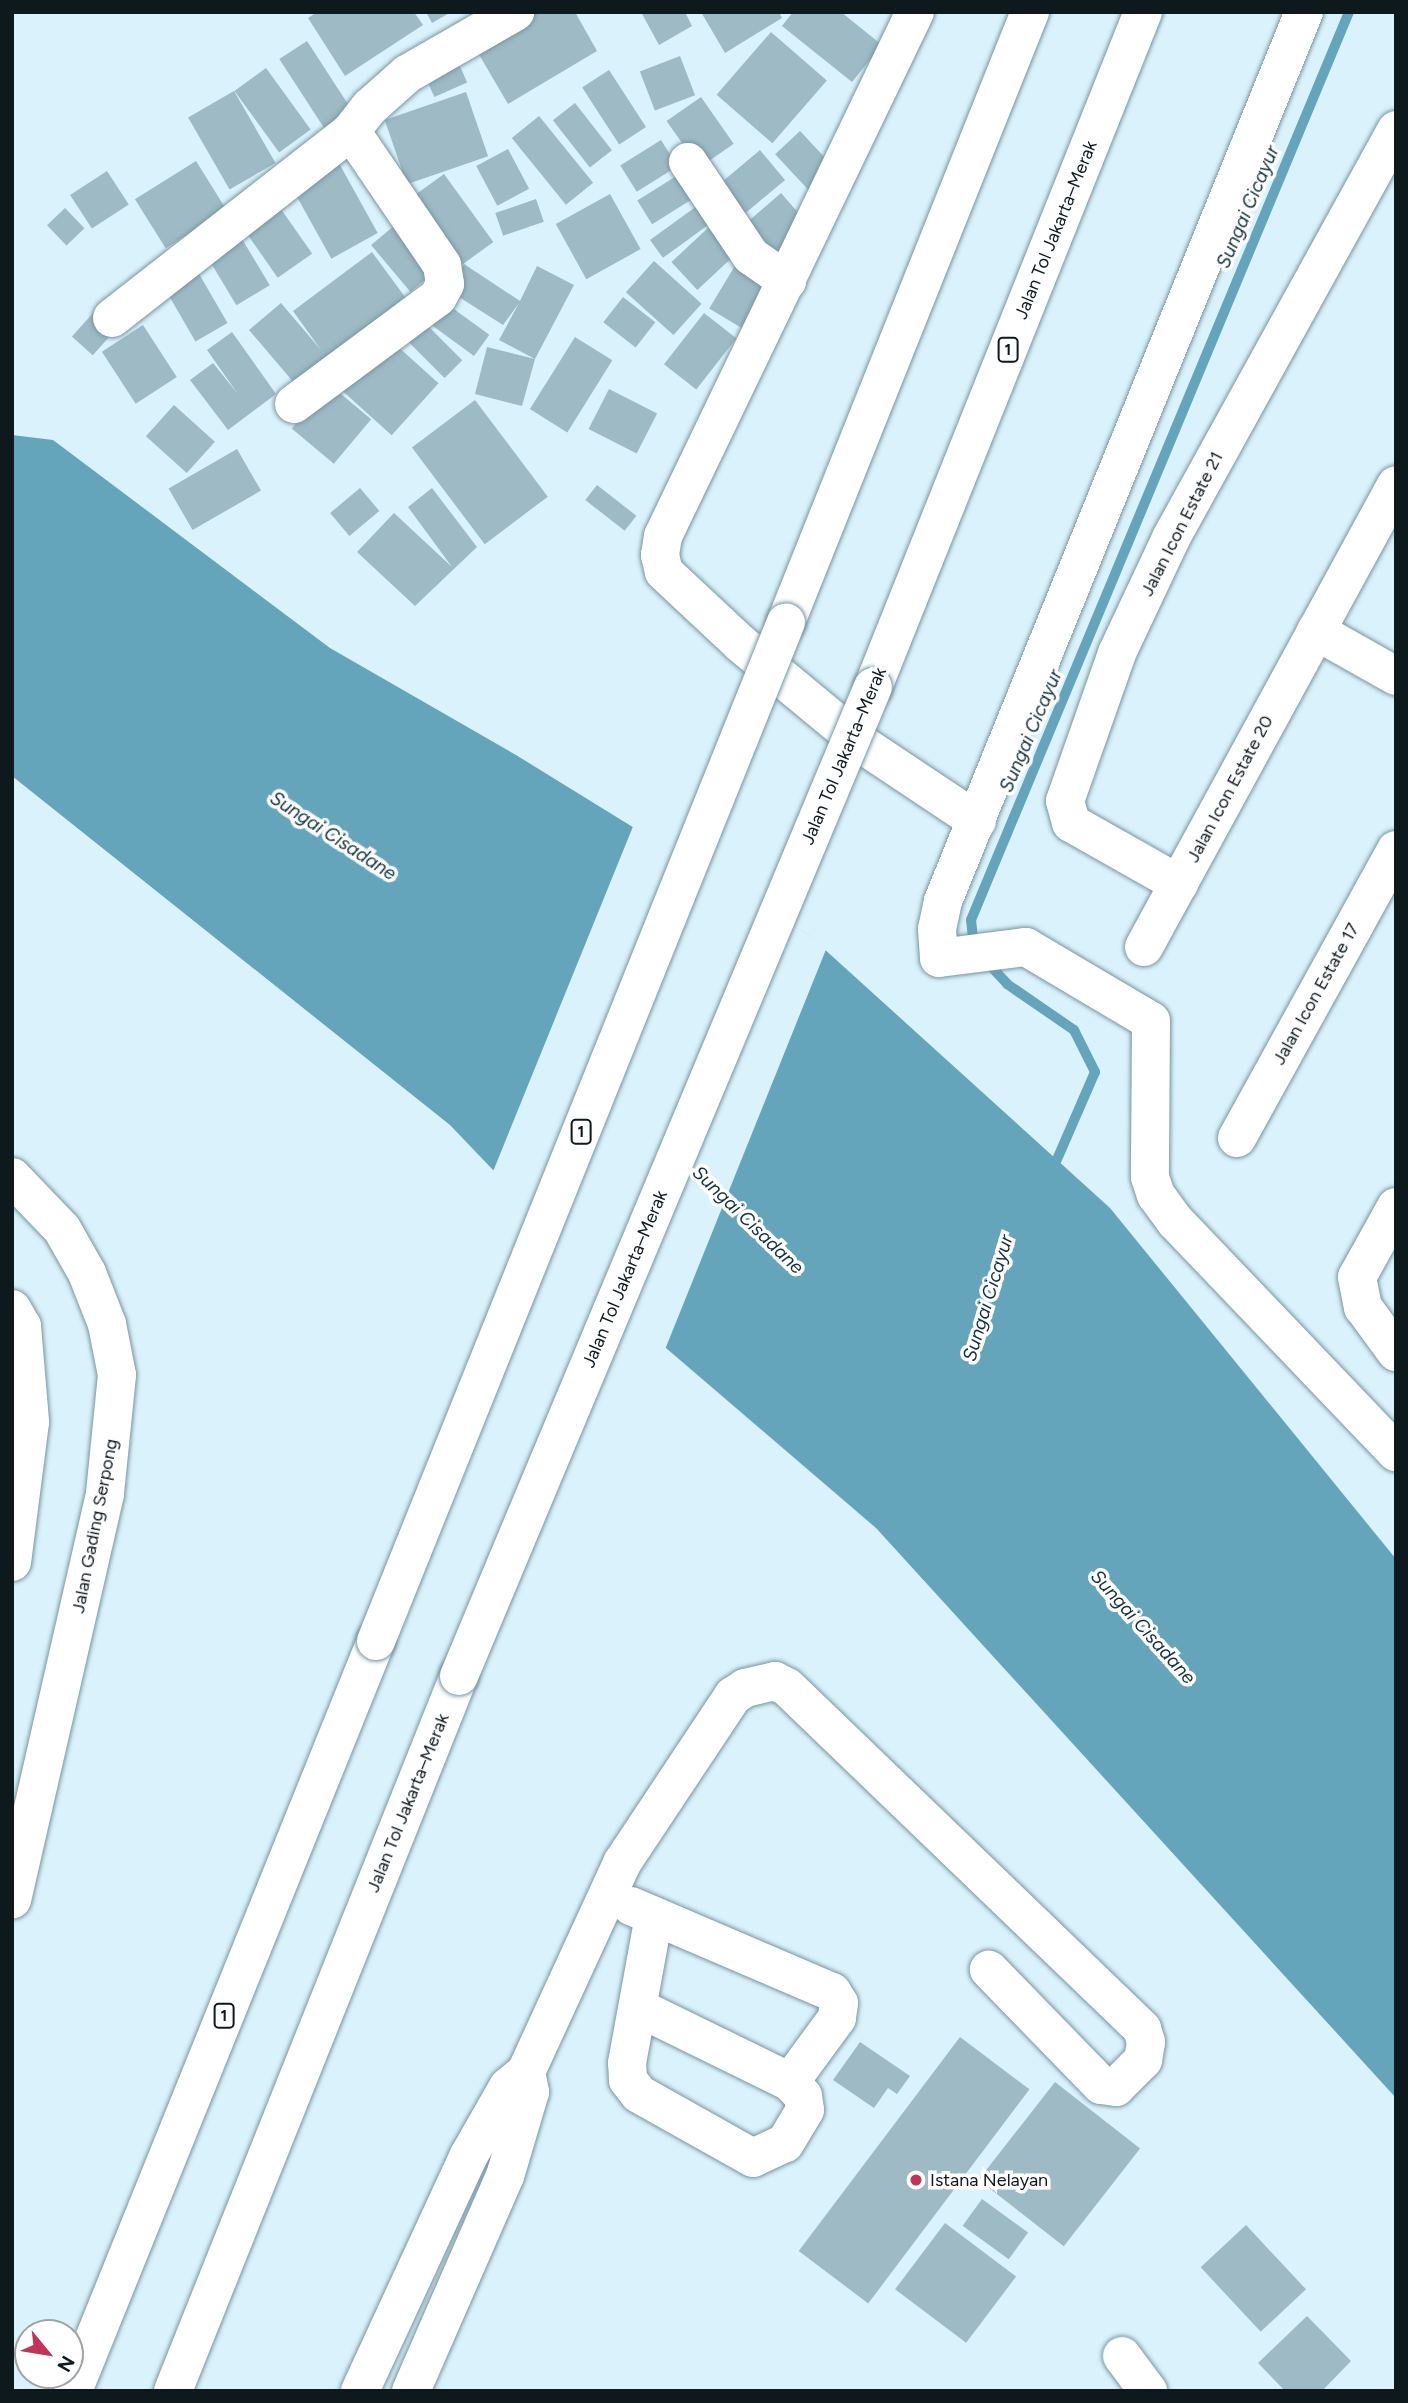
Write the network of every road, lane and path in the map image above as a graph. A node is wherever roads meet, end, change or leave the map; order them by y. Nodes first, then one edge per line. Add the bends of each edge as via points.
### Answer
1 (515, 12) edge
2 (915, 12) edge
3 (1030, 12) edge
4 (1143, 12) edge
5 (1304, 12) edge
6 (1396, 130) edge
7 (351, 131) junction
8 (688, 162) dead end
9 (787, 281) junction
10 (112, 318) dead end
11 (294, 404) dead end
12 (1396, 485) edge
13 (1316, 631) junction
14 (1396, 676) edge
15 (976, 821) junction
16 (1396, 850) edge
17 (1179, 884) junction
18 (1144, 947) dead end
19 (1237, 1138) dead end
20 (12, 1177) edge
21 (1396, 1207) edge
22 (12, 1310) edge
23 (1396, 1352) edge
24 (1396, 1452) edge
25 (12, 1562) edge
26 (607, 1895) junction
27 (12, 1899) edge
28 (654, 1916) junction
29 (989, 1970) dead end
30 (639, 2008) junction
31 (526, 2072) junction
32 (790, 2081) junction
33 (1122, 2356) dead end
34 (73, 2391) edge
35 (173, 2391) edge
36 (360, 2391) edge
37 (411, 2391) edge
38 (1148, 2391) edge

1 - 7 main road via 407,74
2 - 9 main road
3 - 34 main road, 1, bridge
4 - 35 main road, Jalan Tol Jakarta–Merak / 1, bridge via 873,687 459,1676
5 - 15 main road
6 - 17 main road, Jalan Icon Estate 21 via 1171,538 1117,653 1065,801 1071,823
7 - 10 main road
7 - 11 main road via 442,265 445,284 438,297
8 - 9 main road via 751,256
9 - 15 main road via 663,536 660,555 664,572 741,644 863,746
12 - 13 main road, Jalan Icon Estate 20
13 - 14 main road
13 - 17 main road, Jalan Icon Estate 20
15 - 24 main road via 943,901 937,929 939,958 1026,947 1151,1021 1150,1177 1156,1195 1175,1221
16 - 19 main road, Jalan Icon Estate 17
17 - 18 main road, Jalan Icon Estate 20
20 - 27 main road, Jalan Gading Serpong via 62,1229 87,1273 107,1324 117,1375 105,1494
21 - 23 main road via 1357,1277 1363,1307
22 - 25 main road via 22,1326 30,1422
26 - 28 main road
26 - 29 main road via 622,1863 733,1696 775,1681 787,1687 1142,2029 1146,2042 1143,2060 1116,2087 1101,2085
26 - 31 main road
28 - 30 main road
28 - 32 main road via 832,1992 839,2003 836,2018
30 - 32 main road
30 - 32 main road via 628,2080 639,2094 738,2152 762,2157 785,2143 805,2110 803,2096
31 - 36 main road via 508,2087 468,2158
31 - 37 main road via 530,2092 505,2175
33 - 38 main road

